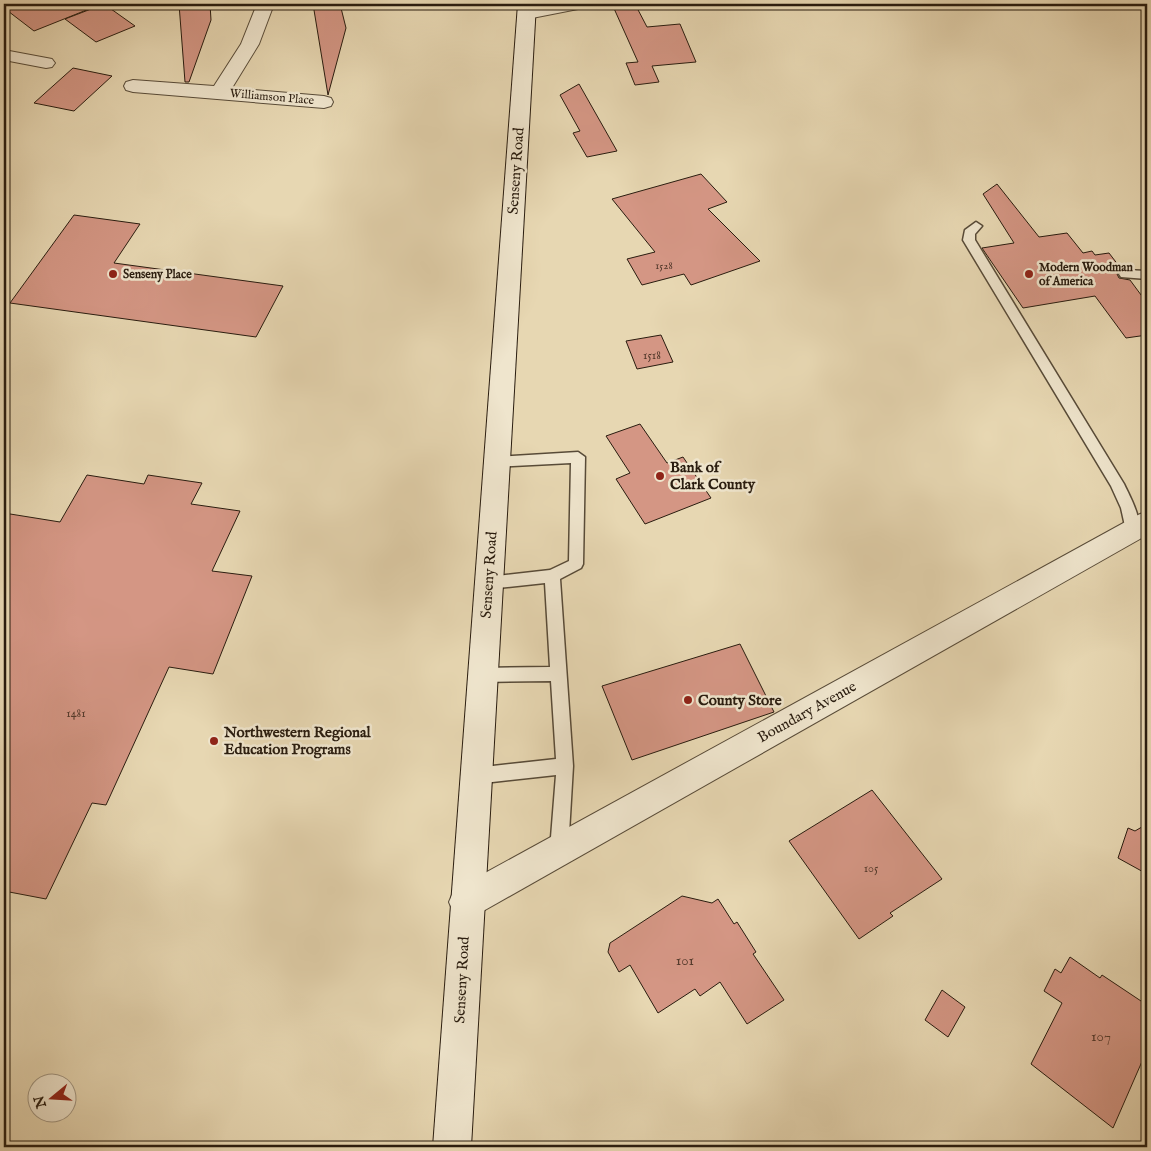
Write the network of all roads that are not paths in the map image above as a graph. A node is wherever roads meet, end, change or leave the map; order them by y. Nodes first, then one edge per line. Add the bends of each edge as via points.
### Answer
1 (265, 4) edge
2 (577, 4) edge
3 (527, 9) edge
4 (4, 55) edge
5 (46, 62) dead end
6 (133, 86) dead end
7 (220, 92) junction
8 (324, 102) dead end
9 (976, 226) dead end
10 (1125, 274) dead end
11 (1147, 275) edge
12 (496, 462) junction
13 (1140, 526) edge
14 (552, 576) junction
15 (488, 583) junction
16 (558, 674) junction
17 (482, 675) junction
18 (565, 766) junction
19 (475, 776) junction
20 (559, 850) junction
21 (466, 902) junction
22 (452, 1147) edge

1 - 7 main road, Williamson Place via 250,44
2 - 3 main road
3 - 12 main road, Senseny Road
4 - 5 main road
6 - 7 main road, Williamson Place
7 - 8 main road, Williamson Place
9 - 13 lane via 969,233 969,240
10 - 11 lane
12 - 14 lane via 578,457 576,564
12 - 15 main road, Senseny Road
13 - 20 main road, Boundary Avenue
14 - 15 lane
14 - 16 lane
15 - 17 main road, Senseny Road
16 - 17 lane
16 - 18 lane
17 - 19 main road, Senseny Road
18 - 19 lane
18 - 20 lane
19 - 21 main road, Senseny Road
20 - 21 main road, Boundary Avenue
21 - 22 main road, Senseny Road

